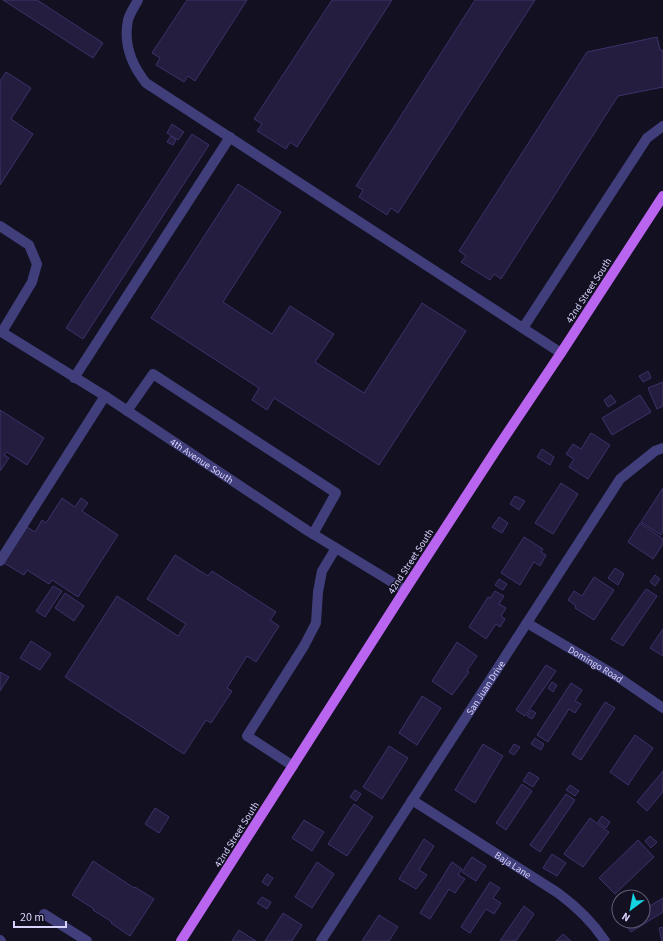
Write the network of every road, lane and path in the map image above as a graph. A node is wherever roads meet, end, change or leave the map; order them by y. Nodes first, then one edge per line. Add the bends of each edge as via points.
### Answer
1 (138, 0) edge
2 (663, 126) edge
3 (230, 137) junction
4 (663, 196) edge
5 (0, 226) edge
6 (523, 328) junction
7 (1, 331) edge
8 (562, 353) junction
9 (74, 378) junction
10 (105, 396) junction
11 (127, 411) junction
12 (663, 448) edge
13 (313, 534) junction
14 (336, 548) junction
15 (0, 561) edge
16 (405, 590) junction
17 (527, 622) junction
18 (663, 708) edge
19 (293, 766) junction
20 (412, 800) junction
21 (44, 914) dead end
22 (86, 941) edge
23 (181, 941) edge
24 (321, 941) edge
25 (605, 941) edge

1 - 3 street via 128,19 127,39 129,56 137,72 146,83
2 - 6 street via 647,138
3 - 6 street
3 - 9 street
4 - 8 main road, 42nd Street South
5 - 7 street via 30,245 37,264 32,282
6 - 8 street
7 - 9 street, 4th Avenue South
8 - 16 main road, 42nd Street South
9 - 10 street, 4th Avenue South
10 - 11 street, 4th Avenue South
10 - 15 street
11 - 13 street, 4th Avenue South
11 - 13 street via 153,374 336,493
12 - 17 street, San Juan Drive via 655,451 620,478
13 - 14 street, 4th Avenue South
14 - 16 street, 4th Avenue South
14 - 19 street via 322,571 316,623 247,736
16 - 19 main road, 42nd Street South
17 - 18 street, Domingo Road via 616,675
17 - 20 street, San Juan Drive
19 - 23 main road, 42nd Street South
20 - 24 street, San Juan Drive
20 - 25 street, Baja Lane via 558,893 577,907
21 - 22 street

